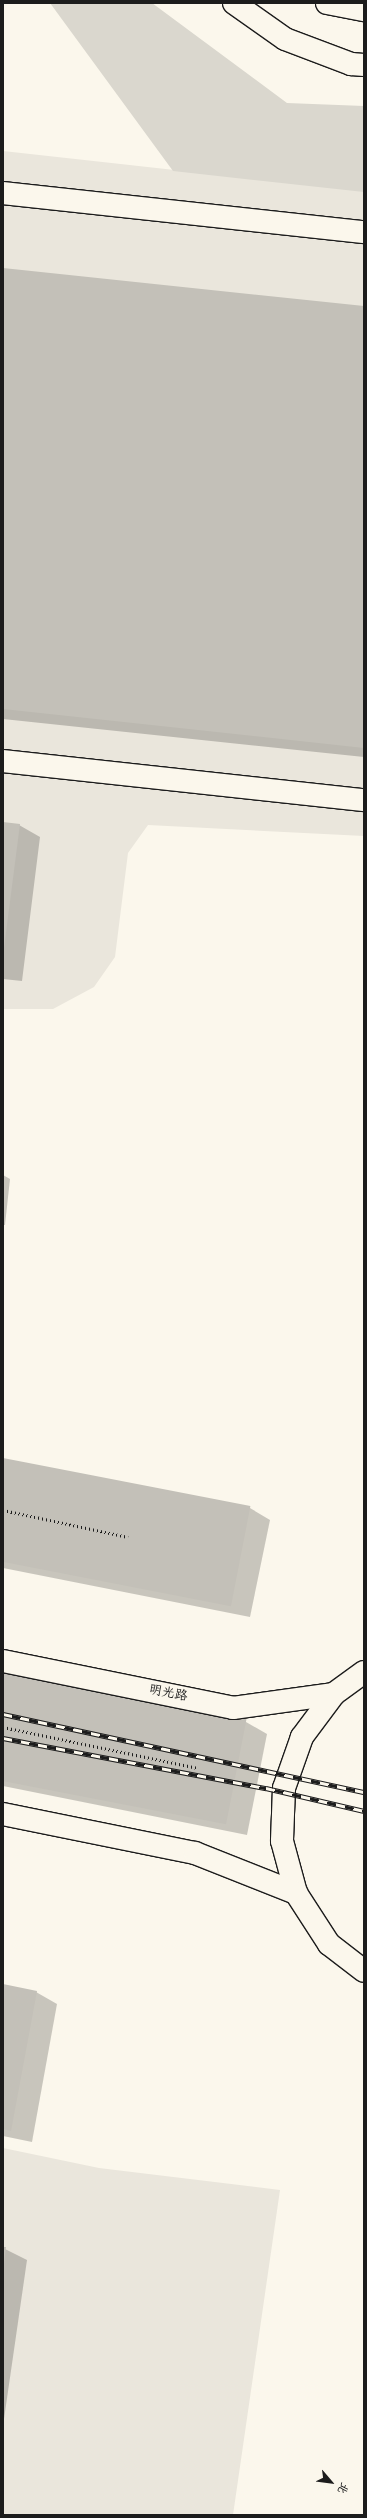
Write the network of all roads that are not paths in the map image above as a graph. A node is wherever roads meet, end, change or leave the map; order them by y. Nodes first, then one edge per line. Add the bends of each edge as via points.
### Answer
1 (234, 3) edge
2 (326, 3) edge
3 (364, 10) edge
4 (364, 65) edge
5 (3, 193) edge
6 (364, 232) edge
7 (3, 761) edge
8 (364, 800) edge
9 (3, 1661) edge
10 (364, 1672) edge
11 (334, 1694) junction
12 (3, 1814) edge
13 (296, 1893) junction
14 (364, 1971) edge

1 - 4 main road via 285,39 351,64
2 - 3 main road
5 - 6 main road
7 - 8 main road
9 - 11 main road, 明光路 via 233,1708
10 - 11 main road
11 - 13 main road via 302,1737 284,1788 282,1841
12 - 13 main road via 195,1853
13 - 14 main road via 329,1944

